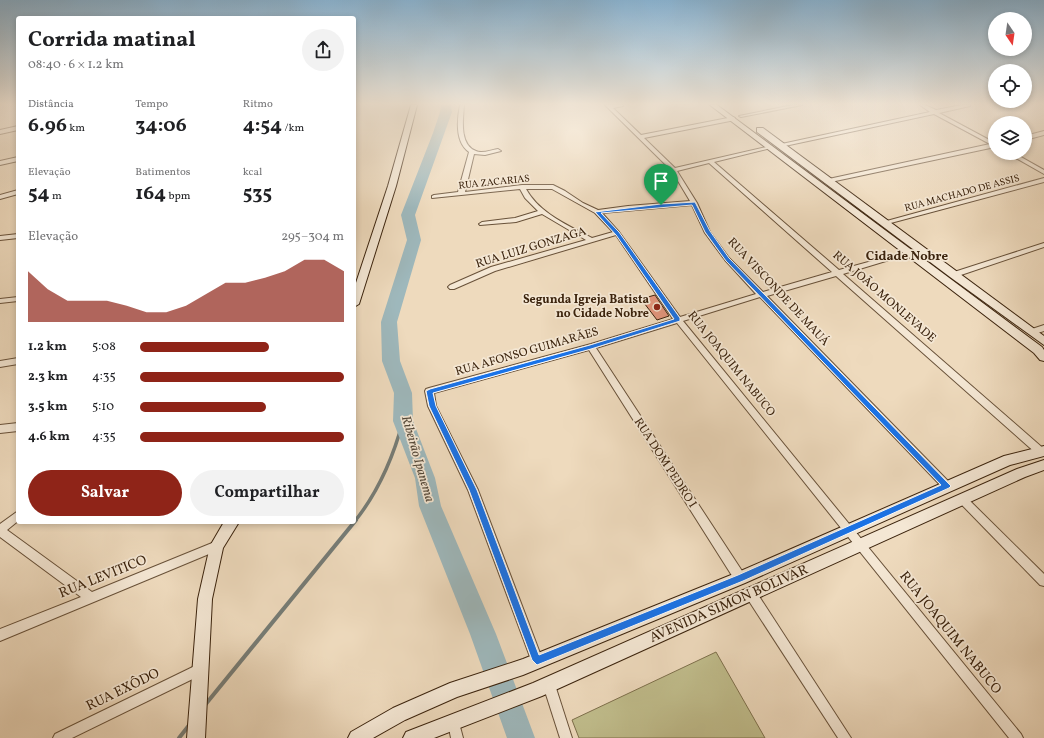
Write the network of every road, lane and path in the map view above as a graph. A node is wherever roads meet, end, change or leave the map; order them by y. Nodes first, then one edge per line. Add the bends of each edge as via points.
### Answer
1 (404, 139) edge
2 (463, 139) edge
3 (642, 139) edge
4 (761, 139) edge
5 (771, 139) edge
6 (805, 139) edge
7 (780, 145) junction
8 (988, 146) edge
9 (769, 147) junction
10 (472, 151) junction
11 (498, 151) dead end
12 (16, 159) edge
13 (1023, 160) edge
14 (710, 161) junction
15 (0, 163) edge
16 (674, 170) junction
17 (1044, 172) edge
18 (1044, 180) edge
19 (826, 181) junction
20 (522, 187) junction
21 (16, 193) edge
22 (460, 194) junction
23 (434, 197) dead end
24 (0, 198) edge
25 (694, 203) junction
26 (542, 212) junction
27 (597, 212) junction
28 (885, 223) junction
29 (482, 224) dead end
30 (618, 233) junction
31 (16, 236) edge
32 (0, 238) edge
33 (592, 241) junction
34 (1044, 245) edge
35 (907, 253) junction
36 (838, 272) junction
37 (953, 275) junction
38 (452, 287) dead end
39 (760, 295) junction
40 (356, 298) edge
41 (16, 299) edge
42 (0, 301) edge
43 (678, 320) junction
44 (1044, 328) edge
45 (1032, 332) junction
46 (1044, 341) edge
47 (591, 347) junction
48 (1044, 357) edge
49 (16, 361) edge
50 (0, 364) edge
51 (16, 427) edge
52 (0, 429) edge
53 (1042, 451) edge
54 (1044, 465) edge
55 (947, 486) junction
56 (963, 500) junction
57 (16, 517) edge
58 (231, 524) edge
59 (0, 530) edge
60 (848, 531) junction
61 (217, 546) junction
62 (861, 546) junction
63 (740, 578) junction
64 (1044, 581) edge
65 (751, 594) junction
66 (90, 598) junction
67 (0, 635) edge
68 (530, 664) junction
69 (201, 669) junction
70 (543, 687) junction
71 (459, 727) edge
72 (59, 738) edge
73 (196, 738) edge
74 (357, 738) edge
75 (412, 738) edge
76 (566, 738) edge
77 (845, 738) edge
78 (1016, 738) edge

1 - 40 main road via 392,186
2 - 10 street
3 - 16 street, RUA VISCONDE DE MAUÁ
4 - 9 main road
5 - 7 main road
6 - 7 street
7 - 19 main road
8 - 19 street
9 - 14 street
9 - 35 main road
10 - 11 street
10 - 22 street
12 - 15 street
13 - 17 street
14 - 16 street
14 - 36 street, RUA JOÃO MONLEVADE
16 - 25 street, RUA VISCONDE DE MAUÁ
18 - 28 street, RUA MACHADO DE ASSIS
19 - 28 main road
20 - 22 street, RUA ZACARIAS
20 - 26 street via 525,194
20 - 27 street, RUA ZACARIAS via 553,187
21 - 24 street
22 - 23 street, RUA ZACARIAS
25 - 27 street
25 - 39 street, RUA VISCONDE DE MAUÁ via 707,232
26 - 29 street via 516,220
26 - 33 street
27 - 30 street, RUA JOAQUIM NABUCO
28 - 37 main road
30 - 33 street, RUA LUIZ GONZAGA
30 - 43 street, RUA JOAQUIM NABUCO
31 - 32 street
33 - 38 street, RUA LUIZ GONZAGA via 493,269
34 - 37 street
35 - 36 street, RUA AFONSO GUIMARÃES
35 - 48 main road
36 - 39 street, RUA AFONSO GUIMARÃES
36 - 53 street, RUA JOÃO MONLEVADE
37 - 45 main road
39 - 43 street, RUA AFONSO GUIMARÃES
39 - 55 street, RUA VISCONDE DE MAUÁ
41 - 42 street
43 - 47 street, RUA AFONSO GUIMARÃES
43 - 60 street, RUA JOAQUIM NABUCO
44 - 45 street
45 - 46 main road
47 - 63 street, RUA DOM PEDRO I
47 - 68 street, RUA AFONSO GUIMARÃES via 430,391 432,406 473,490
49 - 50 street
51 - 52 street
53 - 55 main road, AVENIDA SIMON BOLIVAR via 1008,460
54 - 56 main road, AVENIDA SIMON BOLIVAR
55 - 60 main road, AVENIDA SIMON BOLIVAR
56 - 62 main road, AVENIDA SIMON BOLIVAR
56 - 64 street
57 - 59 street
58 - 61 main road
59 - 66 street
60 - 62 street, RUA JOAQUIM NABUCO
60 - 63 main road, AVENIDA SIMON BOLIVAR
61 - 66 street, RUA LEVITICO
61 - 69 main road via 205,599
62 - 65 main road, AVENIDA SIMON BOLIVAR
62 - 78 street, RUA JOAQUIM NABUCO
63 - 68 main road, AVENIDA SIMON BOLIVAR
65 - 70 main road, AVENIDA SIMON BOLIVAR
65 - 77 street
66 - 67 street, RUA LEVITICO
68 - 74 main road, AVENIDA SIMON BOLIVAR via 456,689 399,714
69 - 72 street, RUA EXÔDO
69 - 73 main road
70 - 71 main road, AVENIDA SIMON BOLIVAR
70 - 76 street
71 - 75 main road, AVENIDA SIMON BOLIVAR

